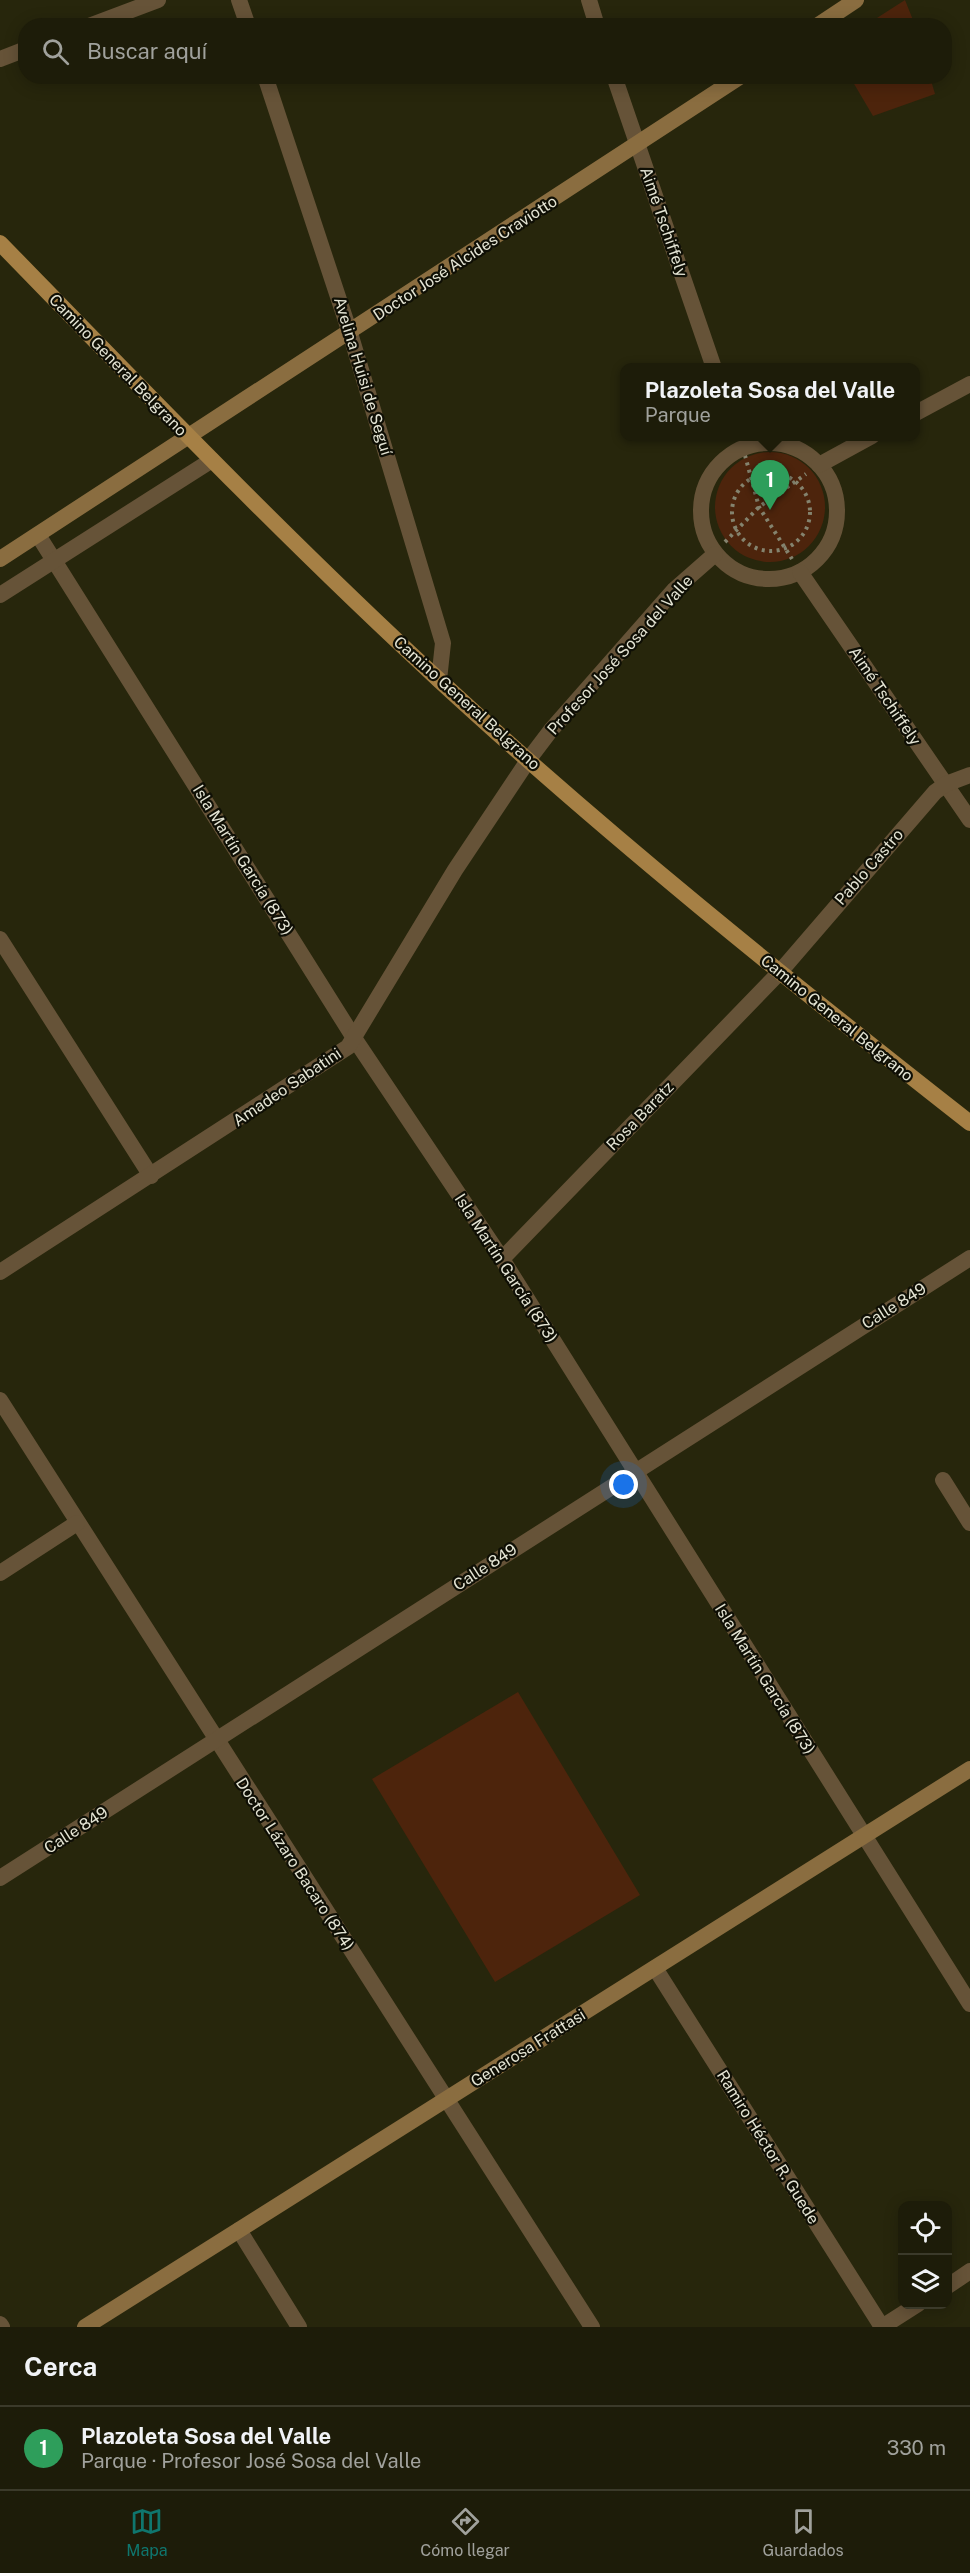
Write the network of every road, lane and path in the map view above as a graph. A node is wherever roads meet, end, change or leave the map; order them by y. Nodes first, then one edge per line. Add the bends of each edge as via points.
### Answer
1 (158, 0) edge
2 (239, 0) edge
3 (589, 0) edge
4 (856, 0) edge
5 (110, 18) edge
6 (245, 18) edge
7 (595, 18) edge
8 (830, 18) edge
9 (18, 52) edge
10 (0, 58) edge
11 (268, 84) edge
12 (617, 84) edge
13 (729, 84) edge
14 (637, 146) junction
15 (0, 243) edge
16 (350, 333) junction
17 (712, 363) edge
18 (970, 384) edge
19 (920, 410) edge
20 (186, 436) junction
21 (863, 441) edge
22 (741, 442) edge
23 (212, 460) junction
24 (819, 465) junction
25 (751, 478) junction
26 (795, 481) junction
27 (759, 507) junction
28 (736, 531) junction
29 (38, 535) junction
30 (786, 549) junction
31 (715, 554) junction
32 (0, 559) edge
33 (54, 561) junction
34 (800, 572) junction
35 (0, 595) edge
36 (439, 680) junction
37 (529, 759) junction
38 (970, 775) edge
39 (946, 784) junction
40 (970, 820) edge
41 (0, 939) edge
42 (779, 973) junction
43 (354, 1038) junction
44 (970, 1123) edge
45 (151, 1176) junction
46 (970, 1258) edge
47 (502, 1259) junction
48 (0, 1272) edge
49 (0, 1400) edge
50 (634, 1471) junction
51 (943, 1480) dead end
52 (78, 1523) junction
53 (970, 1523) edge
54 (0, 1573) edge
55 (216, 1740) junction
56 (970, 1769) edge
57 (864, 1836) junction
58 (0, 1878) edge
59 (655, 1968) junction
60 (970, 2004) edge
61 (447, 2099) junction
62 (239, 2230) junction
63 (970, 2271) edge
64 (952, 2283) edge
65 (910, 2309) edge
66 (85, 2327) edge
67 (299, 2327) edge
68 (592, 2327) edge
69 (882, 2327) edge

1 - 5 street
2 - 6 street
3 - 7 street
4 - 8 main road
9 - 10 street
11 - 16 street, Avelina Huisi de Seguí
12 - 14 street, Aimé Tschiffely
13 - 14 main road, Doctor José Alcides Craviotto
14 - 16 main road, Doctor José Alcides Craviotto
14 - 17 street, Aimé Tschiffely
15 - 20 main road, Camino General Belgrano
16 - 20 main road, Doctor José Alcides Craviotto
16 - 36 street, Avelina Huisi de Seguí via 443,643
18 - 19 street
20 - 23 main road, Camino General Belgrano
20 - 29 main road, Doctor José Alcides Craviotto
21 - 24 street
22 - 24 street via 791,447
22 - 25 path
22 - 31 street via 710,475 702,494 702,525
23 - 33 street
23 - 36 main road, Camino General Belgrano
24 - 26 path
24 - 34 street via 837,502 836,523 830,543
25 - 26 path via 772,473
25 - 27 path
25 - 28 path via 738,489 733,500 730,513
26 - 27 path
26 - 30 path via 805,492 810,518 798,542
27 - 28 path
27 - 30 path
28 - 30 path via 748,545 760,551
28 - 31 path
29 - 32 main road, Doctor José Alcides Craviotto
29 - 33 street, Isla Martín García (873)
30 - 34 path
31 - 34 street via 732,569 754,578 778,579
31 - 37 street, Profesor José Sosa del Valle via 674,590
33 - 35 street
33 - 43 street, Isla Martín García (873)
34 - 39 street, Aimé Tschiffely
36 - 37 main road, Camino General Belgrano
37 - 42 main road, Camino General Belgrano
37 - 43 street, Amadeo Sabatini via 455,870
38 - 39 street, Pablo Castro
39 - 40 street, Aimé Tschiffely
39 - 42 street, Pablo Castro via 926,801
41 - 45 street
42 - 44 main road, Camino General Belgrano
42 - 47 street, Rosa Baratz
43 - 45 street, Amadeo Sabatini via 335,1057
43 - 47 street, Isla Martín García (873)
45 - 48 street, Amadeo Sabatini
46 - 50 street, Calle 849
47 - 50 street, Isla Martín García (873)
49 - 52 street, Doctor Lázaro Bacaro (874)
50 - 55 street, Calle 849
50 - 57 street, Isla Martín García (873)
51 - 53 street
52 - 54 street
52 - 55 street, Doctor Lázaro Bacaro (874)
55 - 58 street, Calle 849
55 - 61 street, Doctor Lázaro Bacaro (874)
56 - 57 main road, Generosa Frattasi
57 - 59 main road, Generosa Frattasi
57 - 60 street, Isla Martín García (873)
59 - 61 main road, Generosa Frattasi
59 - 69 street, Ramiro Héctor R. Guede
61 - 62 main road, Generosa Frattasi
61 - 68 street, Doctor Lázaro Bacaro (874)
62 - 66 main road, Generosa Frattasi
62 - 67 street
63 - 64 street
65 - 69 street

